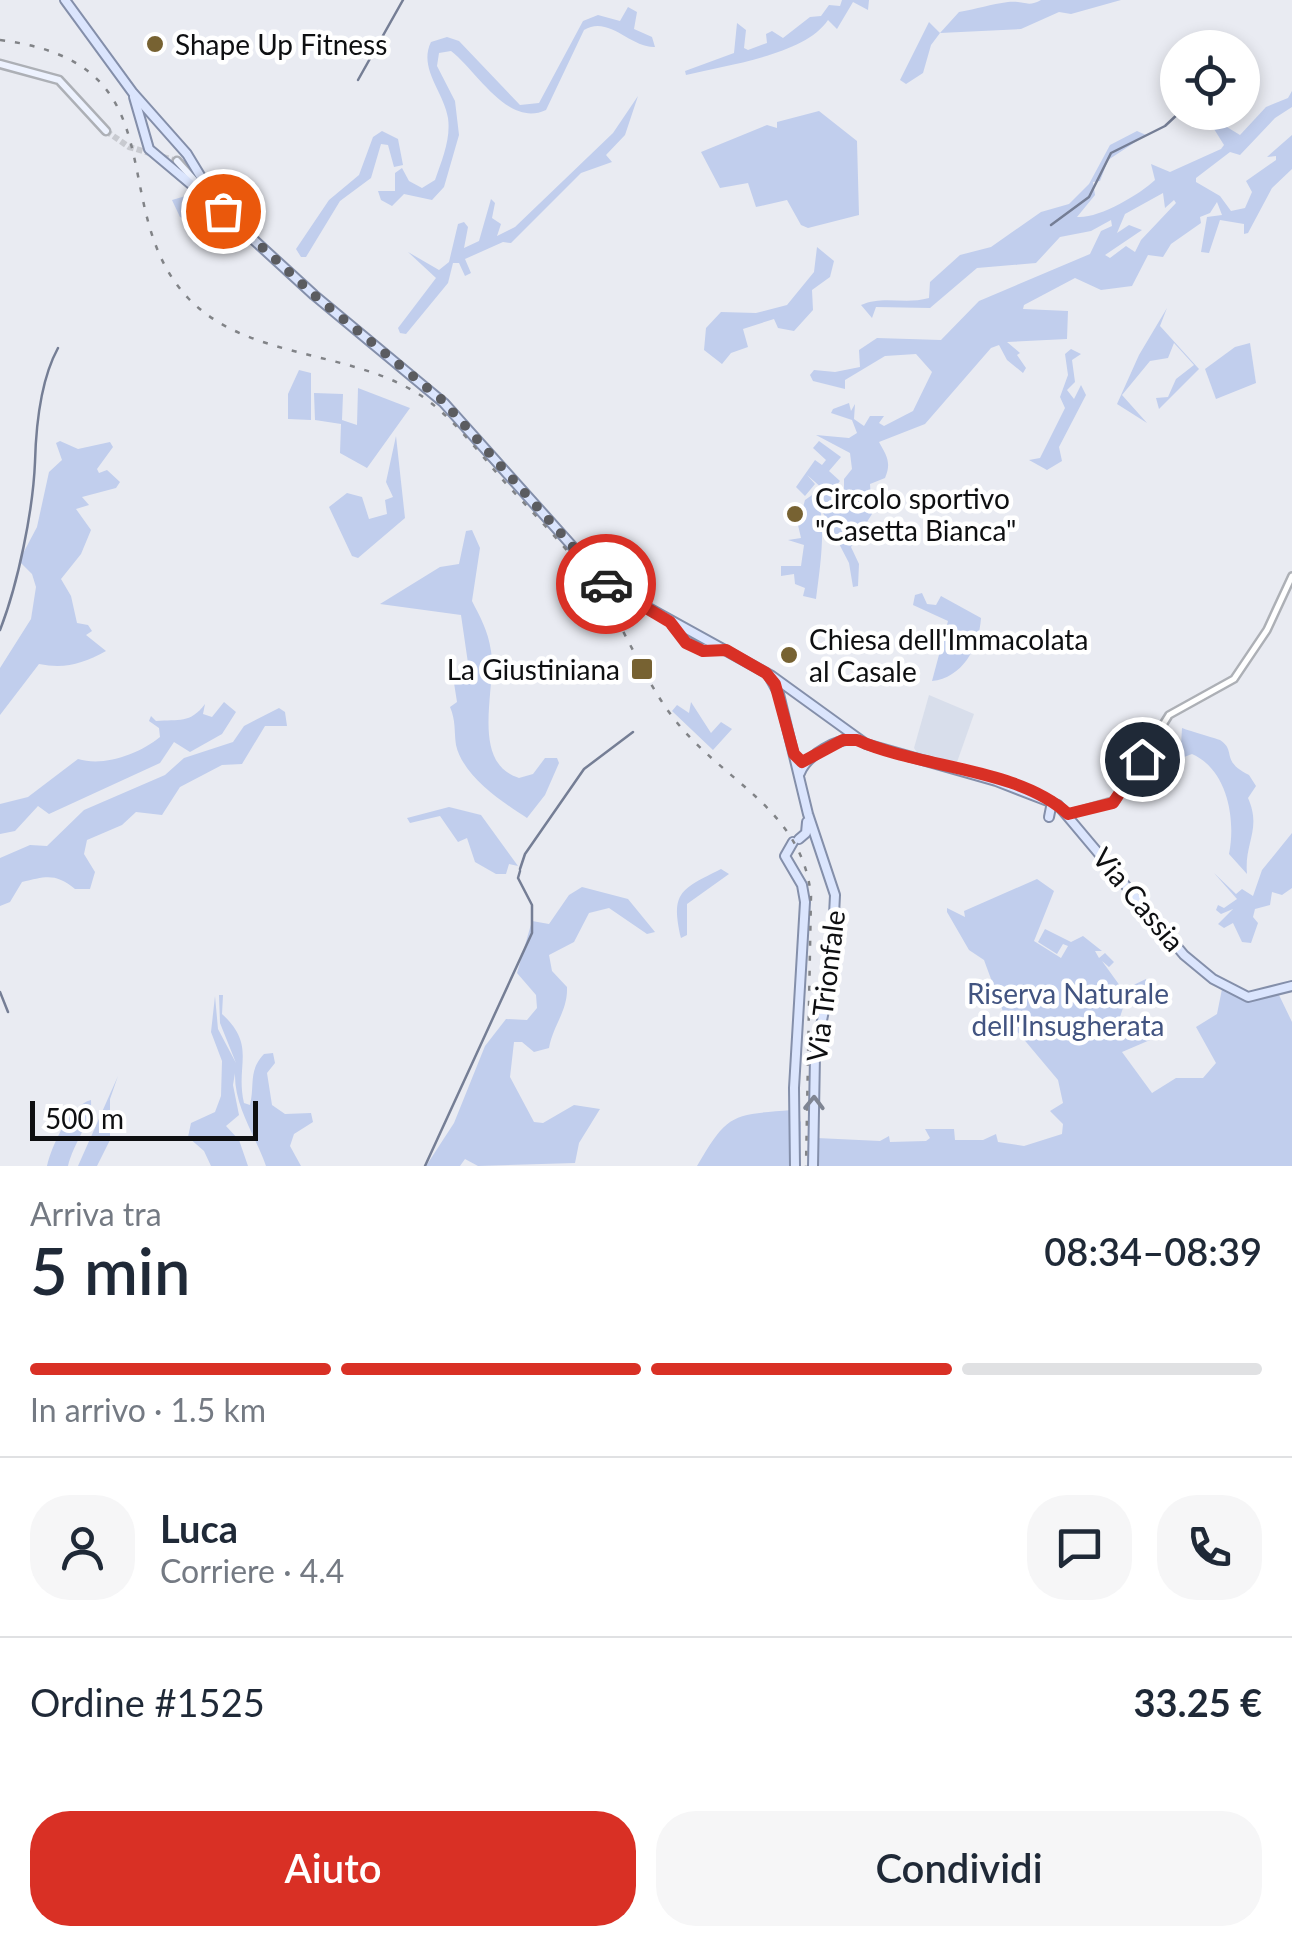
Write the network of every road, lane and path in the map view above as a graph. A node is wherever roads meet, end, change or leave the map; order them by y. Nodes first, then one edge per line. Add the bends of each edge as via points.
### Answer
1 (65, 0) edge
2 (0, 64) edge
3 (133, 92) junction
4 (106, 131) tunnel mouth
5 (177, 162) tunnel mouth
6 (212, 200) junction
7 (221, 210) junction
8 (1292, 576) edge
9 (766, 673) junction
10 (785, 685) junction
11 (779, 694) junction
12 (838, 725) junction
13 (860, 740) junction
14 (836, 743) junction
15 (794, 754) junction
16 (807, 761) junction
17 (799, 778) junction
18 (1052, 802) junction
19 (808, 814) junction
20 (1068, 814) junction
21 (1049, 818) dead end
22 (1292, 986) edge
23 (795, 1166) edge
24 (814, 1166) edge

1 - 3 main road
2 - 4 main road via 60,80
3 - 6 main road, Via Cassia via 182,149
3 - 7 main road via 148,149
5 - 6 main road
6 - 7 main road, Via Cassia
7 - 9 main road, Via Cassia via 442,400 603,581 687,637
8 - 20 street via 1234,679 1168,714 1113,803
9 - 10 main road, Via Cassia
9 - 11 main road, Via Trionfale
10 - 11 street
10 - 12 main road, Via Cassia
11 - 15 main road, Via Trionfale
12 - 13 main road, Via Cassia
12 - 14 main road
13 - 14 main road
13 - 18 main road, Via Cassia
14 - 16 main road
15 - 16 main road
15 - 17 main road, Via Trionfale
16 - 17 main road
17 - 19 main road, Via Trionfale
18 - 20 main road, Via Cassia
18 - 21 main road
19 - 23 main road via 785,856 805,902
24 -> 19 main road, Via Trionfale via 815,1056 831,976 836,895
20 - 22 main road, Via Cassia via 1206,974 1248,997

